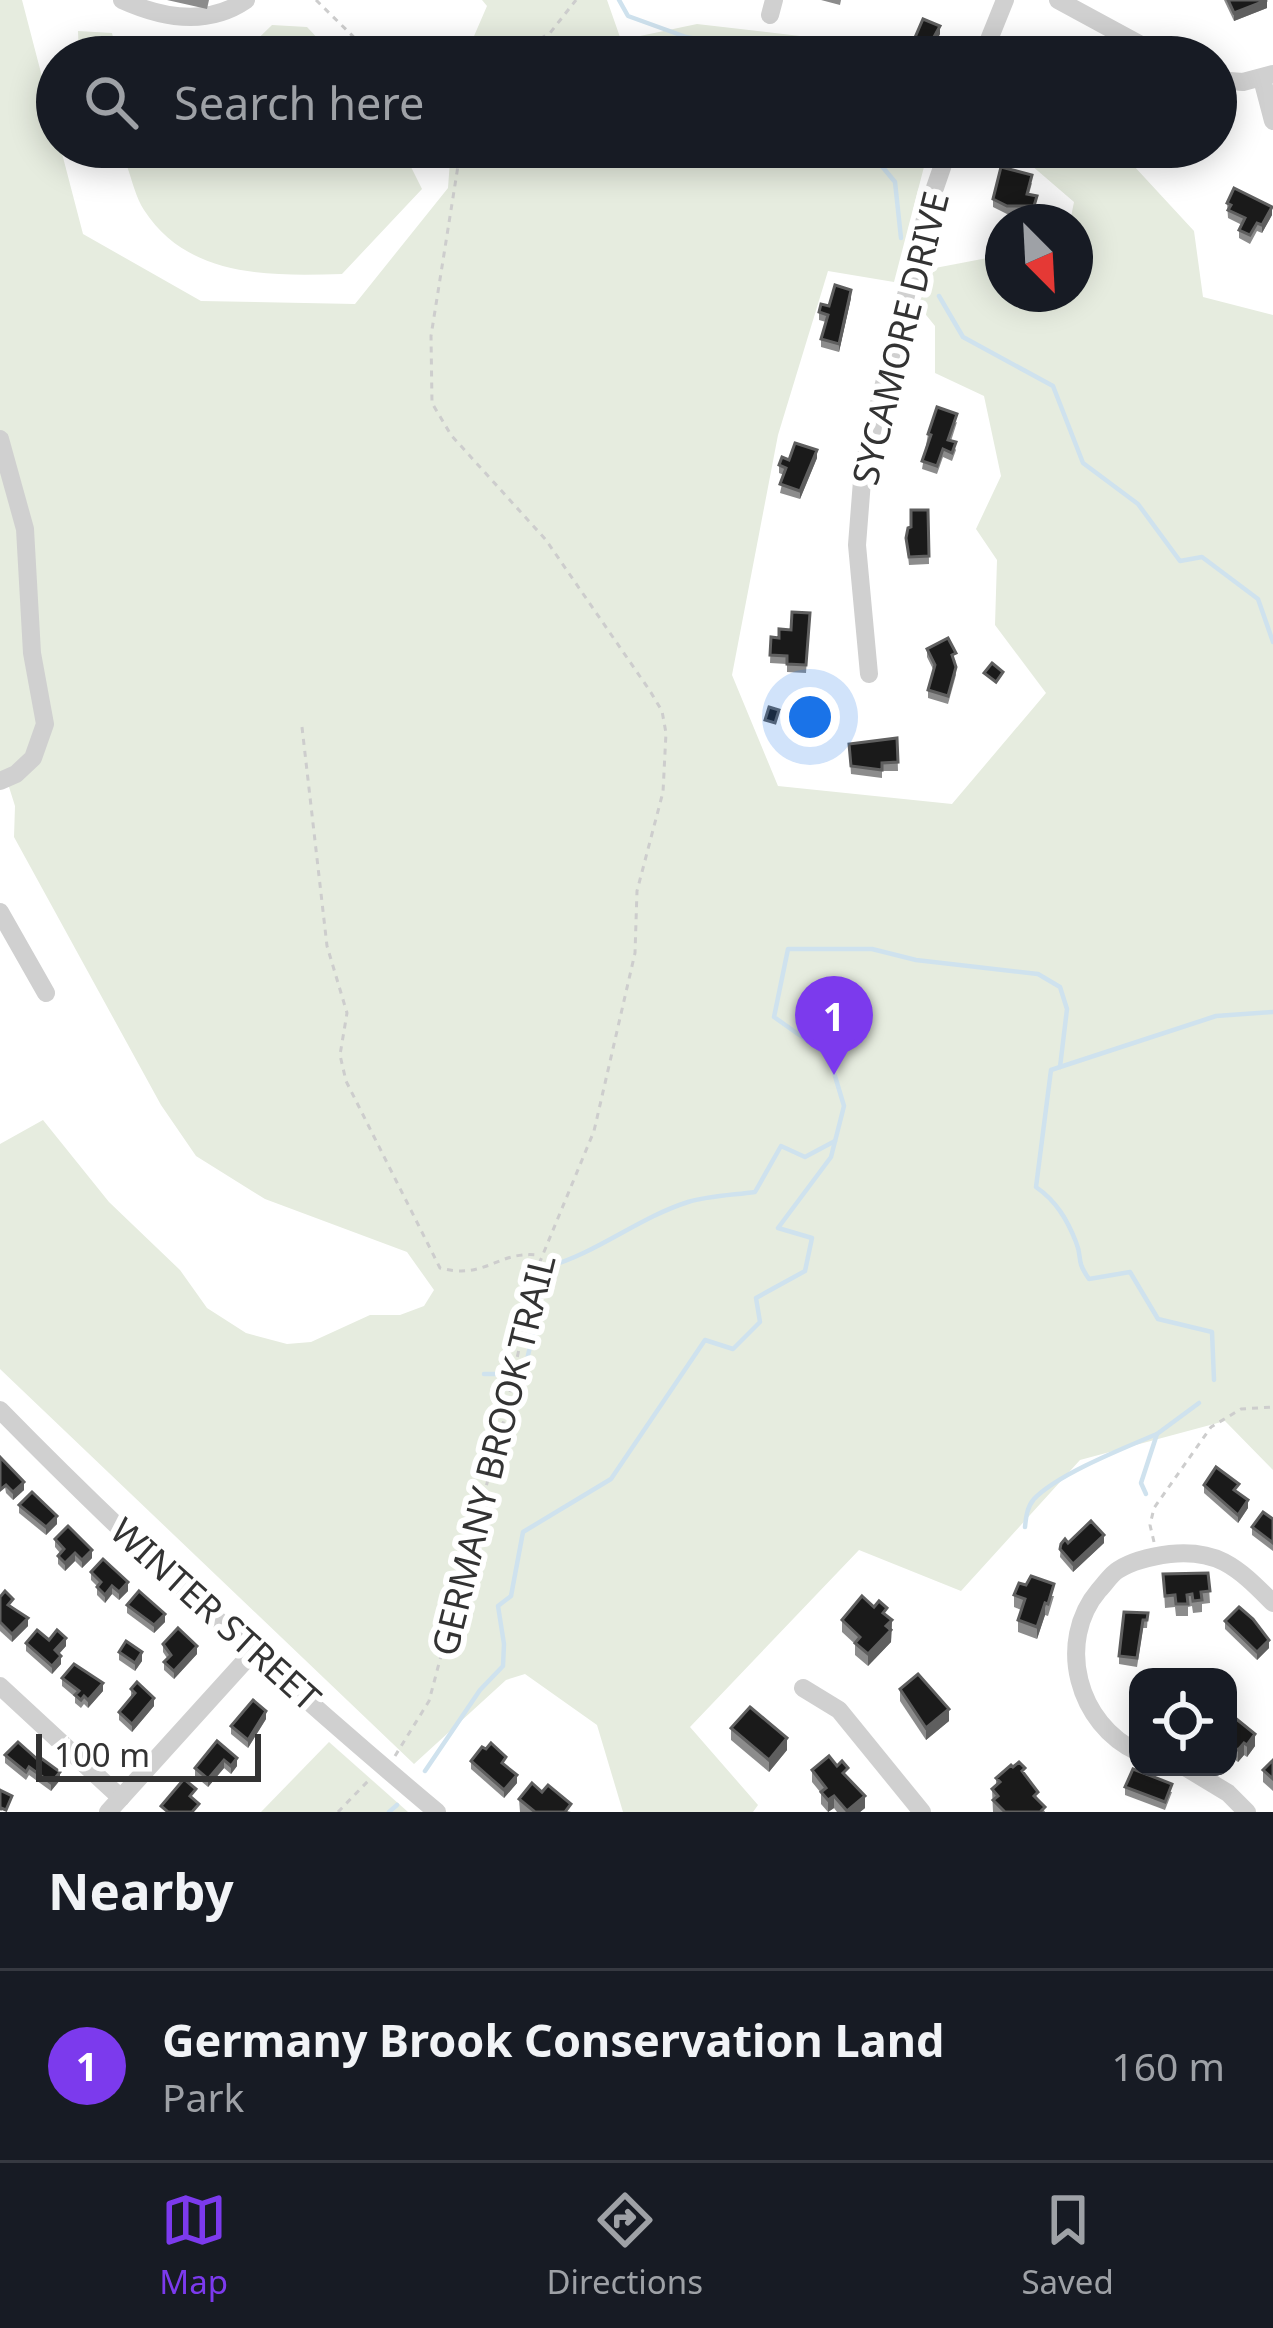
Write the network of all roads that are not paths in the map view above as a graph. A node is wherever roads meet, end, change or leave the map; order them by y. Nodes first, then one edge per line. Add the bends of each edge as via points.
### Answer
1 (122, 0) edge
2 (246, 0) edge
3 (1005, 0) edge
4 (1058, 0) edge
5 (990, 36) edge
6 (1124, 36) edge
7 (1268, 76) edge
8 (1237, 78) edge
9 (1273, 121) edge
10 (942, 168) edge
11 (0, 439) edge
12 (869, 674) dead end
13 (0, 781) edge
14 (0, 912) edge
15 (46, 992) dead end
16 (0, 1410) edge
17 (1273, 1603) edge
18 (253, 1652) junction
19 (0, 1686) edge
20 (803, 1688) dead end
21 (1129, 1747) edge
22 (1200, 1776) edge
23 (115, 1805) edge
24 (918, 1810) edge
25 (437, 1812) edge
26 (1247, 1812) edge

1 - 2 street via 202,18
3 - 5 street
4 - 6 street
7 - 8 street
7 - 9 street
10 - 12 street, SYCAMORE DRIVE via 863,468 857,545
11 - 13 street via 25,529 45,724 33,758
14 - 15 street
16 - 18 street, WINTER STREET
17 - 21 street via 1222,1561 1192,1551 1116,1570 1090,1601 1076,1640 1078,1679 1090,1711
18 - 23 street
18 - 25 street, WINTER STREET
19 - 23 street
20 - 24 street via 839,1710
22 - 26 street

